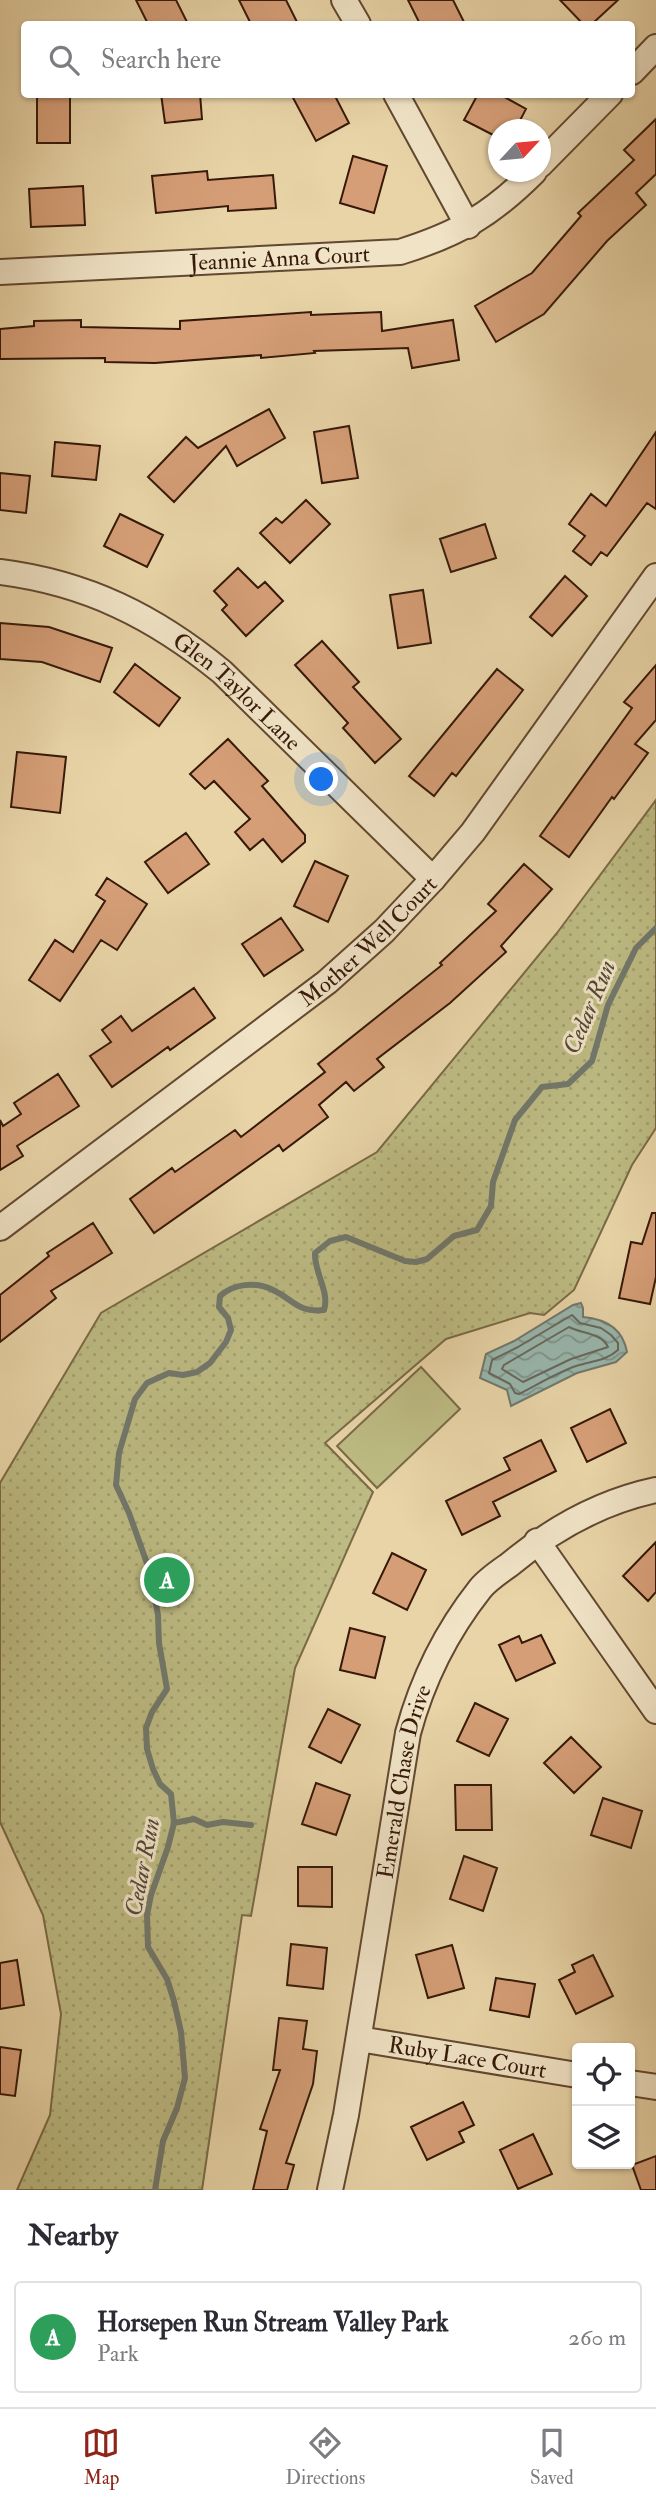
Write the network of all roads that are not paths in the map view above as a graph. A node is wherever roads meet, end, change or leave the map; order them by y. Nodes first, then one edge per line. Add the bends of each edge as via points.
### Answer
1 (344, 0) edge
2 (356, 21) edge
3 (656, 47) edge
4 (635, 69) edge
5 (398, 98) edge
6 (606, 98) edge
7 (551, 155) edge
8 (523, 182) edge
9 (468, 226) junction
10 (0, 272) edge
11 (0, 572) edge
12 (656, 576) edge
13 (433, 879) junction
14 (0, 1228) edge
15 (656, 1490) edge
16 (537, 1542) junction
17 (656, 1711) edge
18 (359, 2039) junction
19 (572, 2074) edge
20 (635, 2084) edge
21 (656, 2088) edge
22 (330, 2190) edge

1 - 2 street
3 - 4 street
5 - 9 street
6 - 7 street
8 - 9 street, Jeannie Anna Court
9 - 10 street, Jeannie Anna Court via 400,251
11 - 13 street, Glen Taylor Lane via 69,586 111,601 191,646
12 - 13 street, Mother Well Court via 473,832
13 - 14 street, Mother Well Court via 327,982
15 - 16 street, Emerald Chase Drive via 574,1519
16 - 17 street
16 - 18 street, Emerald Chase Drive via 481,1587 432,1666 416,1703
18 - 19 street, Ruby Lace Court
18 - 22 street, Emerald Chase Drive
20 - 21 street

